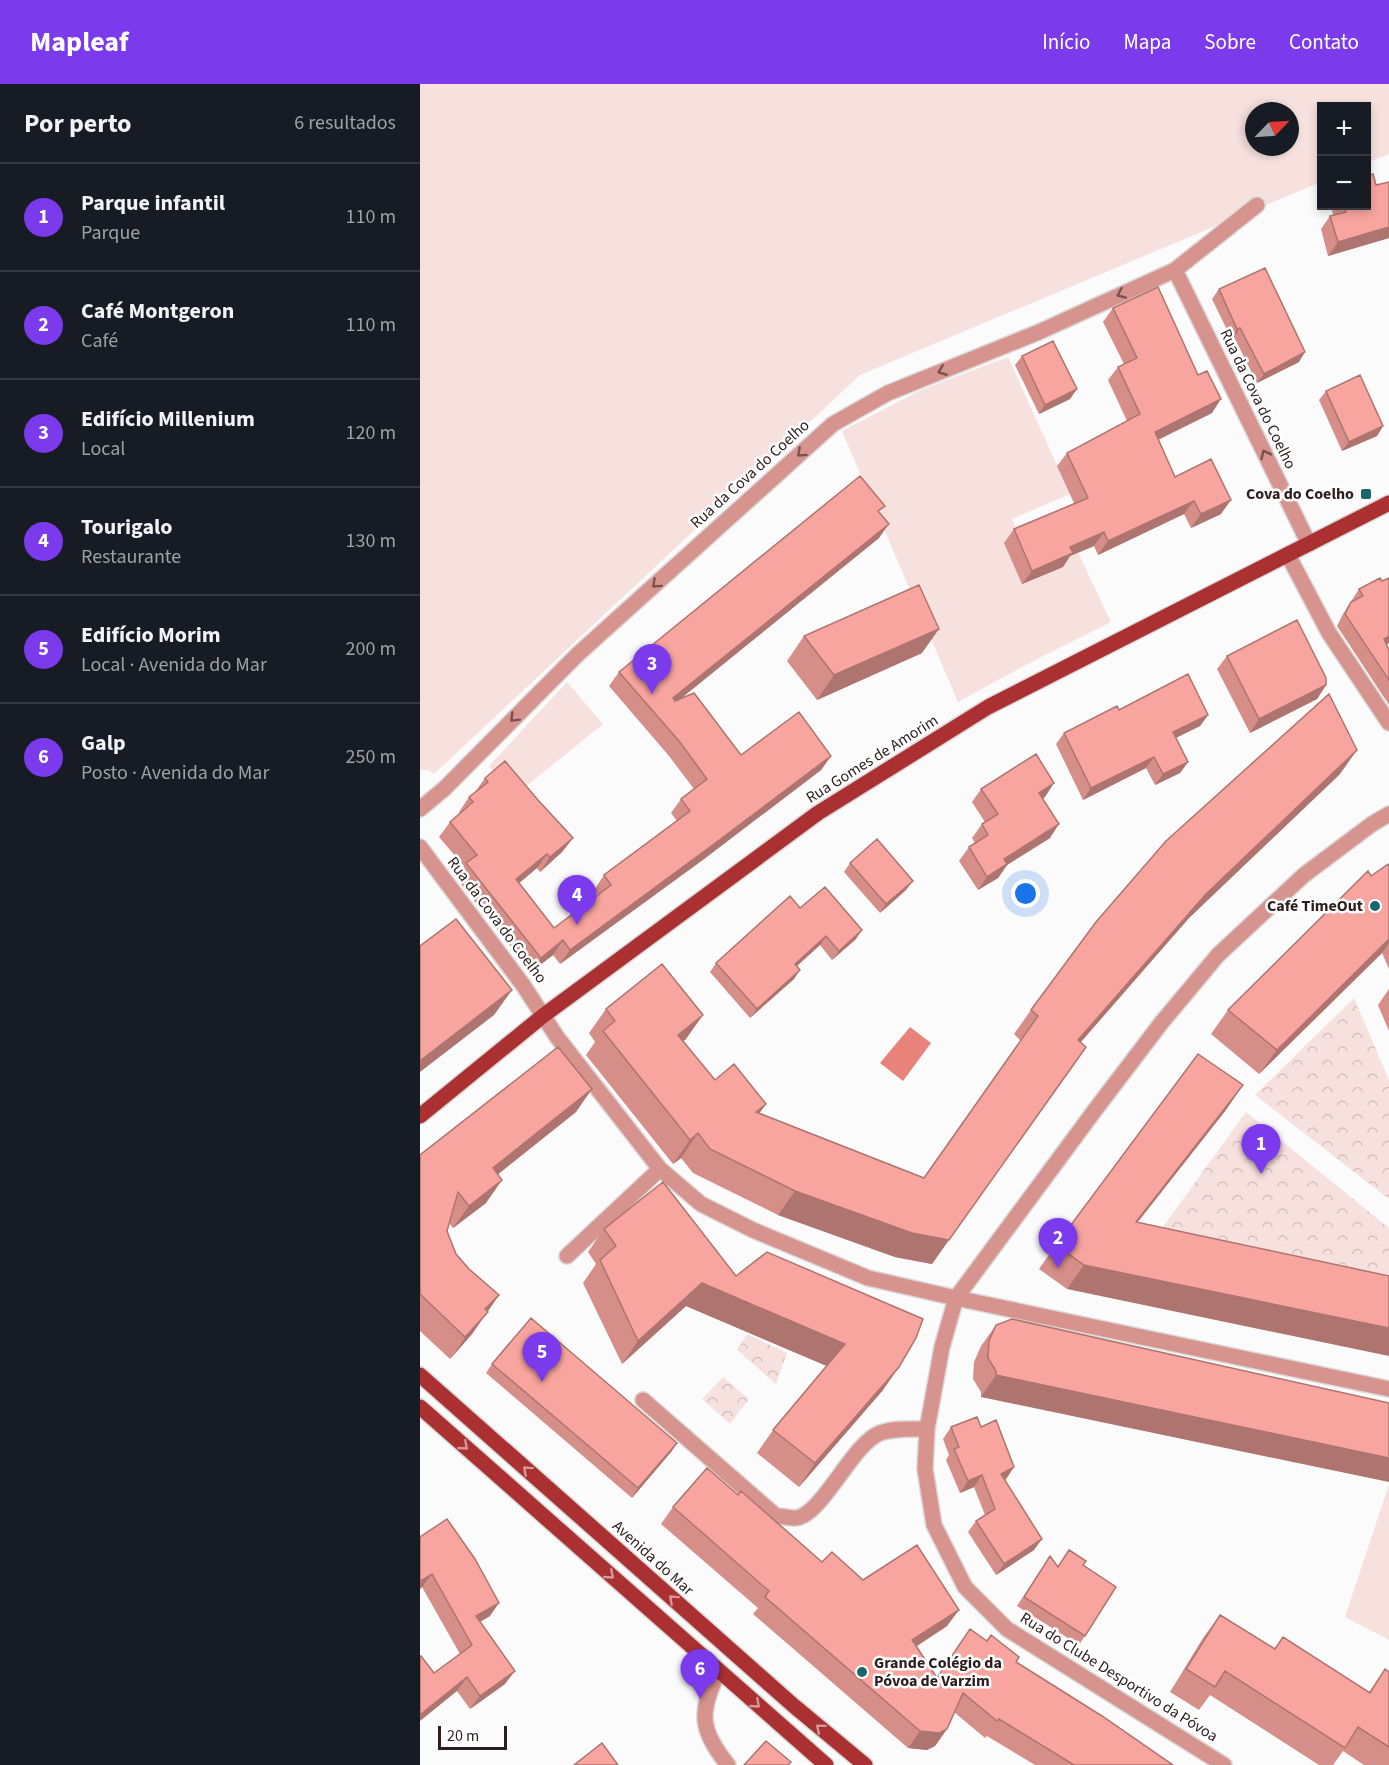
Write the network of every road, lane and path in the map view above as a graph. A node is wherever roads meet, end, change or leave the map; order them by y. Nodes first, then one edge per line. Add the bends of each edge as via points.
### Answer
1 (1257, 205) dead end
2 (1175, 270) junction
3 (1389, 503) edge
4 (1309, 544) junction
5 (1288, 555) junction
6 (1389, 723) edge
7 (420, 809) edge
8 (1389, 814) edge
9 (420, 847) edge
10 (544, 1015) junction
11 (420, 1116) edge
12 (660, 1168) junction
13 (567, 1256) dead end
14 (956, 1298) junction
15 (420, 1375) edge
16 (1389, 1389) edge
17 (643, 1400) dead end
18 (420, 1407) edge
19 (927, 1429) junction
20 (719, 1671) junction
21 (728, 1765) edge
22 (826, 1765) edge
23 (865, 1765) edge
24 (1224, 1765) edge

1 - 2 street, Rua da Cova do Coelho
4 -> 2 street, Rua da Cova do Coelho
2 -> 7 street, Rua da Cova do Coelho via 1039,332 888,393 832,424 577,655
3 - 4 main road, Rua Gomes de Amorim
4 - 5 main road, Rua Gomes de Amorim
5 - 6 street via 1329,633
5 - 10 main road, Rua Gomes de Amorim via 988,707 818,813
8 - 14 street via 1304,875 1218,956 1162,1022
9 - 10 street, Rua da Cova do Coelho
10 - 11 main road, Rua Gomes de Amorim
10 - 12 street
12 - 13 street
12 - 14 street via 701,1204 753,1230 868,1278
14 - 16 street
14 - 19 street, Rua do Clube Desportivo da Póvoa via 942,1347
23 -> 15 main road, Avenida do Mar via 785,1699
17 - 19 street via 776,1516 797,1518 810,1511 865,1445 879,1434
18 -> 20 main road
19 - 24 street, Rua do Clube Desportivo da Póvoa via 925,1469 934,1525 965,1587 1007,1629
20 - 21 street via 707,1696 704,1718 713,1746
20 -> 22 main road

